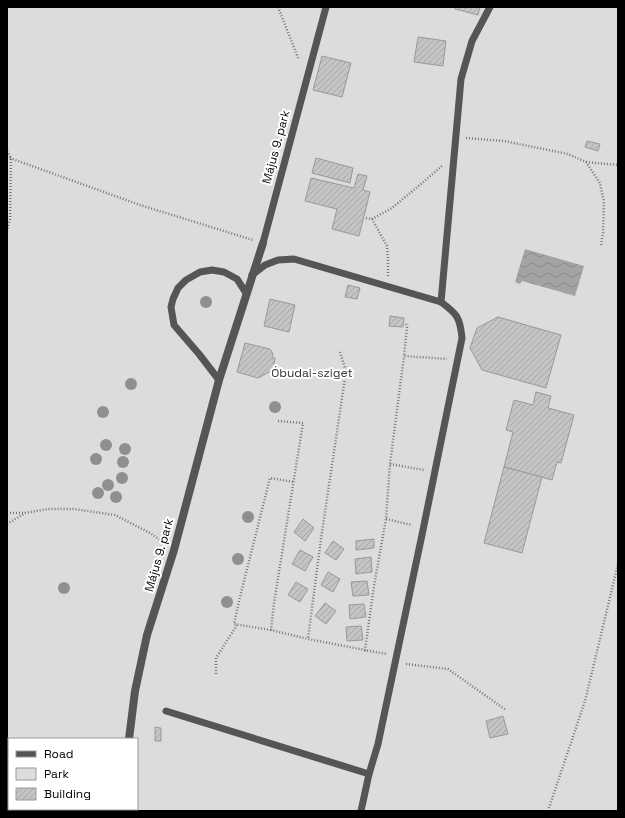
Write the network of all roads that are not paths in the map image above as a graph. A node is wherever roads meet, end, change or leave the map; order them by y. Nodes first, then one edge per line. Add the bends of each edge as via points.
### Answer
1 (326, 7) edge
2 (490, 7) edge
3 (263, 243) joint
4 (252, 275) junction
5 (246, 293) junction
6 (441, 302) junction
7 (219, 380) junction
8 (166, 711) dead end
9 (129, 738) edge
10 (369, 774) junction
11 (361, 811) edge

1 - 3 lane, Május 9. park
2 - 6 lane via 472,41 461,79
3 - 4 street, Május 9. park
4 - 5 street, Május 9. park
4 - 6 lane via 265,265 278,260 294,259
5 - 7 street, Május 9. park
5 - 7 lane via 237,279 224,272 212,270 200,272 186,280 178,288 173,299 171,307 174,325
6 - 10 lane via 458,317 462,338 378,744
7 - 9 street, Május 9. park via 174,550 148,635 135,691
8 - 10 lane
10 - 11 lane

